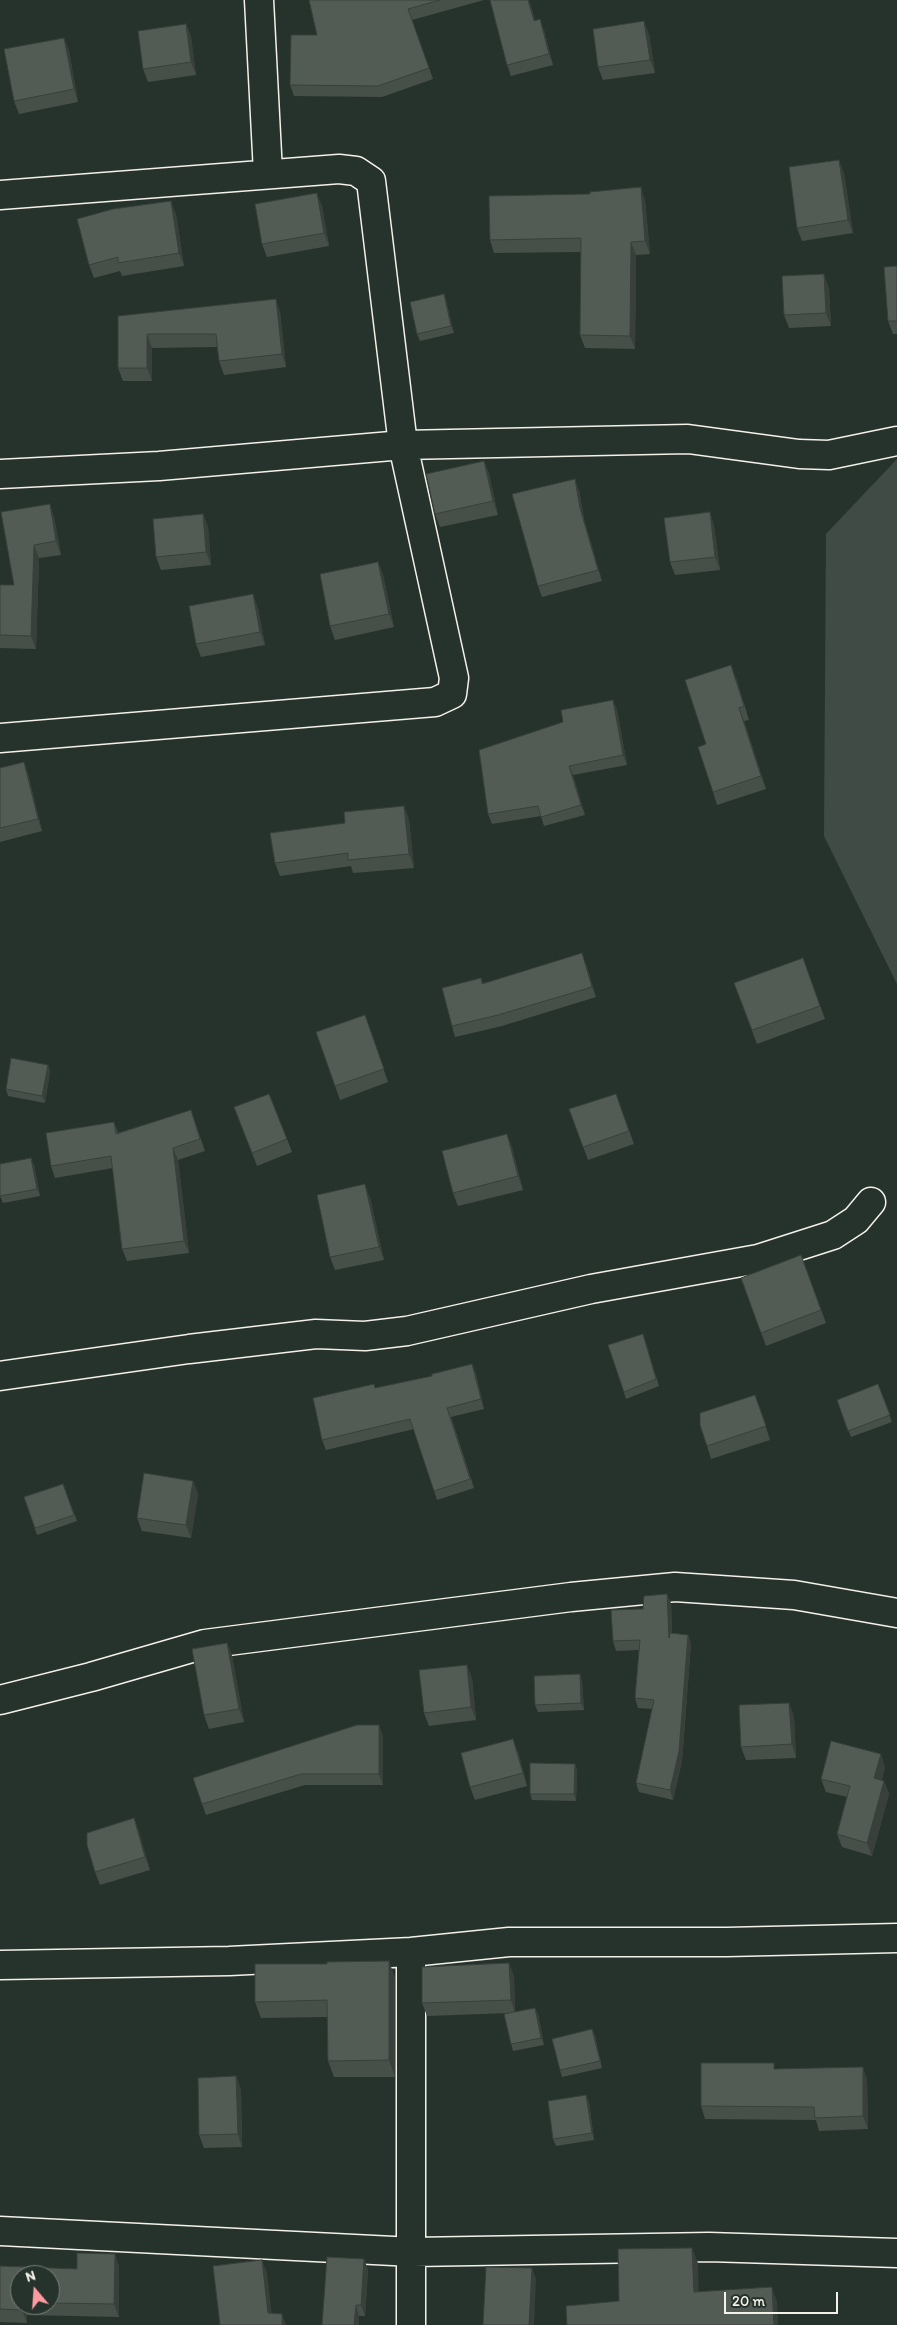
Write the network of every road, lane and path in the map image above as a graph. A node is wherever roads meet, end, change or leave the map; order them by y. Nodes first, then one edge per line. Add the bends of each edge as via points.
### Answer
1 (259, 0) edge
2 (268, 173) junction
3 (0, 195) edge
4 (897, 441) edge
5 (403, 445) junction
6 (0, 474) edge
7 (0, 738) edge
8 (871, 1202) dead end
9 (0, 1376) edge
10 (897, 1613) edge
11 (0, 1700) edge
12 (897, 1938) edge
13 (411, 1952) junction
14 (0, 1966) edge
15 (0, 2231) edge
16 (413, 2252) junction
17 (897, 2253) edge
18 (412, 2325) edge

1 - 2 street
2 - 3 street
2 - 5 street via 348,170 356,171 371,181
4 - 5 street via 829,455 688,439
5 - 6 street via 159,466
5 - 7 street via 454,678 452,694 435,702
8 - 9 street via 856,1220 833,1235 758,1259 591,1289 407,1331 365,1336 316,1334
10 - 11 street via 794,1595 675,1587 580,1596 205,1644
12 - 13 street via 509,1942
13 - 14 street via 229,1961
13 - 16 street
15 - 16 street
16 - 17 street via 709,2247
16 - 18 street

